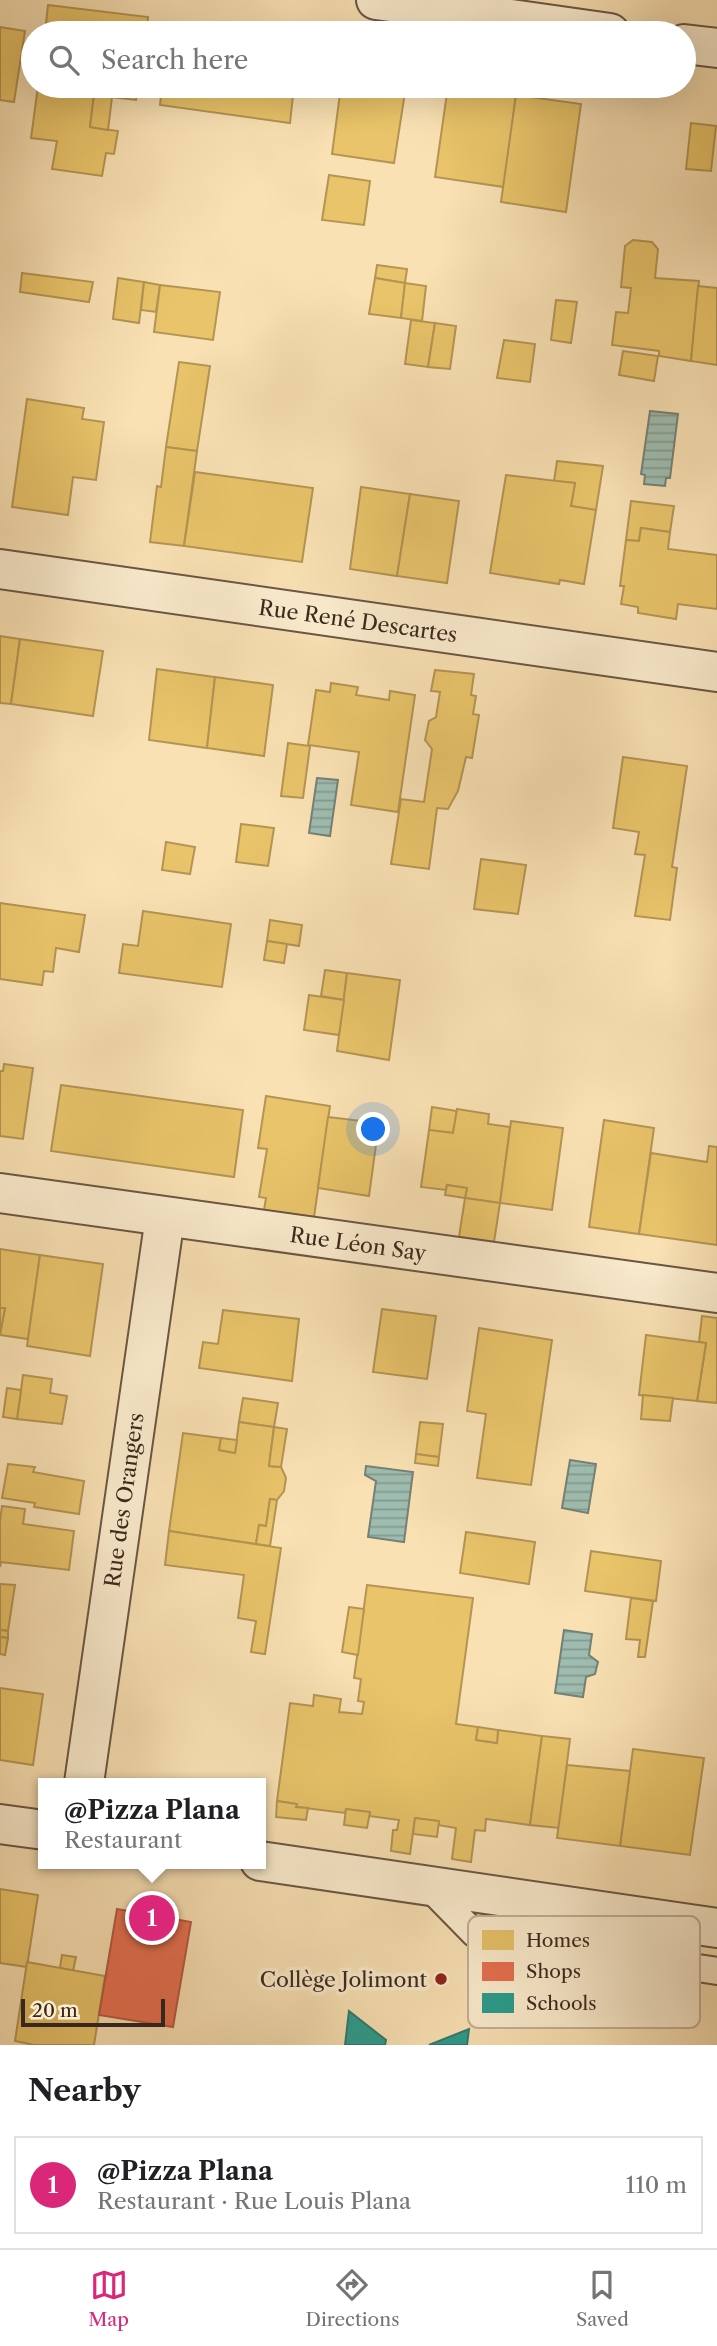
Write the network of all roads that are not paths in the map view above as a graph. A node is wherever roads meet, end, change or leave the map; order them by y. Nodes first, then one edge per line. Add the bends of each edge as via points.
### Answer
1 (376, 0) edge
2 (525, 21) edge
3 (696, 45) edge
4 (717, 48) edge
5 (0, 569) edge
6 (717, 672) edge
7 (0, 1193) edge
8 (164, 1217) junction
9 (717, 1293) edge
10 (85, 1778) edge
11 (0, 1824) edge
12 (38, 1829) edge
13 (266, 1862) edge
14 (426, 1885) junction
15 (636, 1916) edge
16 (468, 1927) edge

1 - 2 street
3 - 4 street
5 - 6 street, Rue René Descartes
7 - 8 street, Rue Léon Say
8 - 9 street, Rue Léon Say
8 - 10 street, Rue des Orangers
11 - 12 street
13 - 14 street
14 - 15 street
14 - 16 lane

